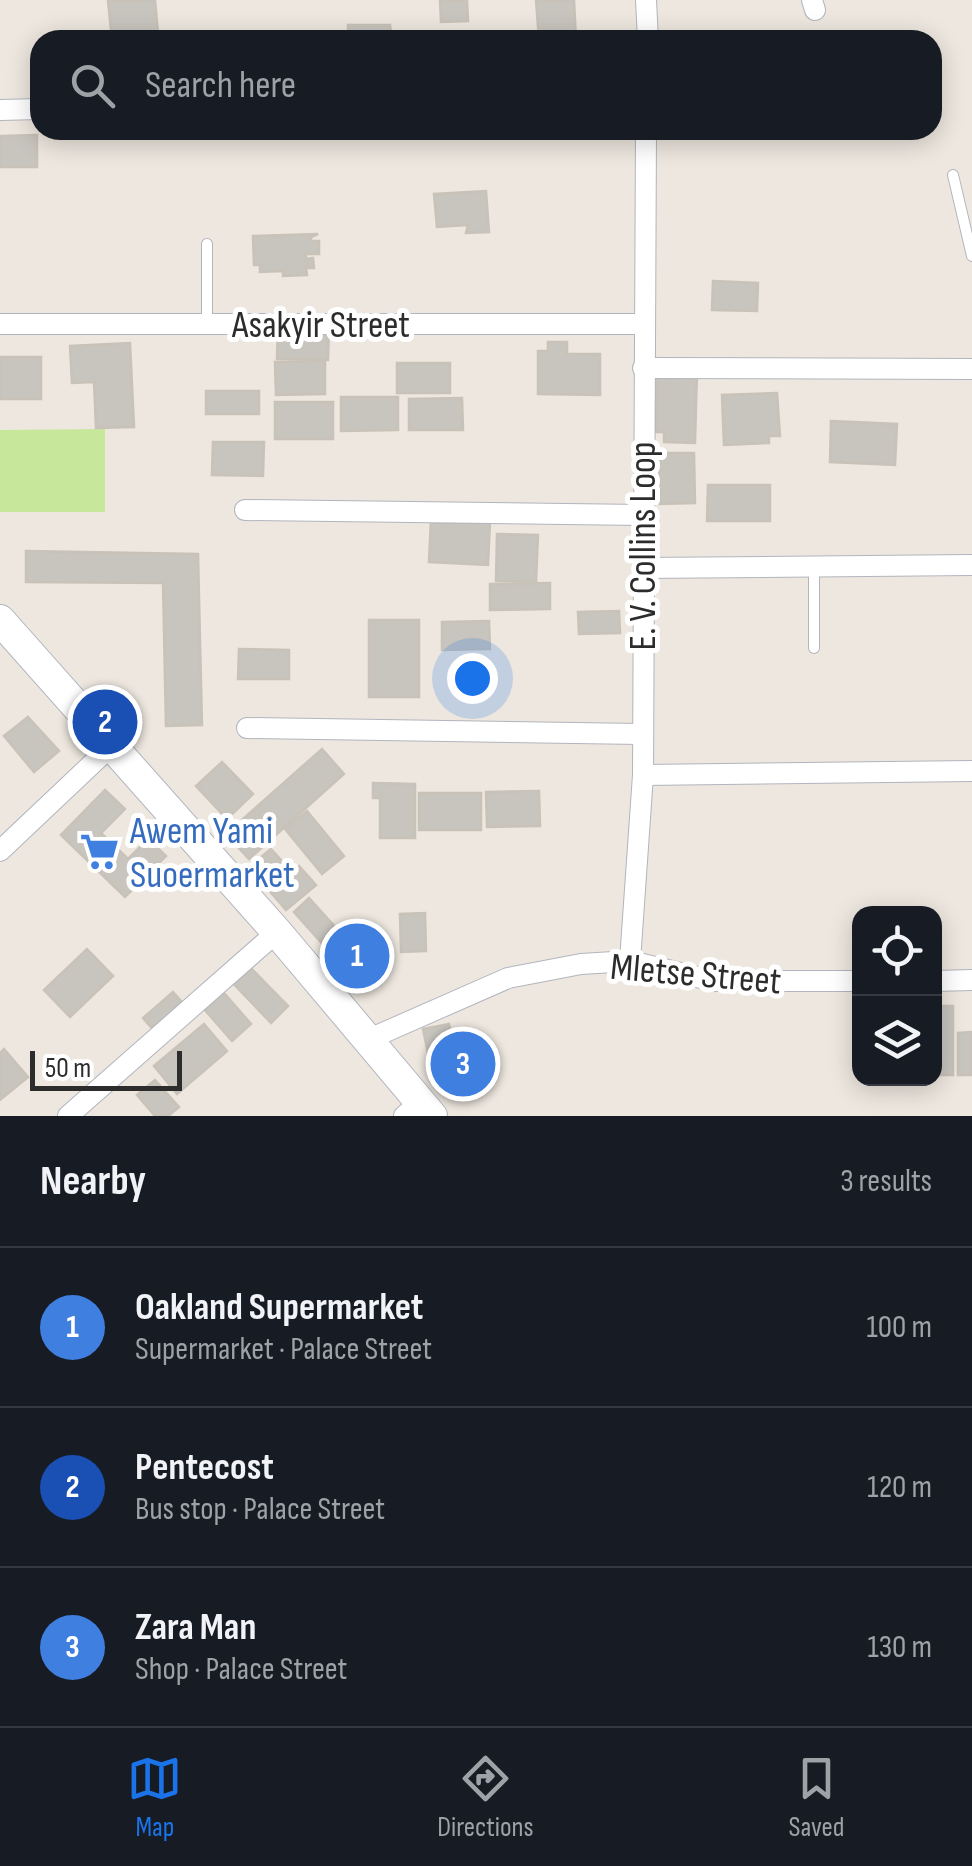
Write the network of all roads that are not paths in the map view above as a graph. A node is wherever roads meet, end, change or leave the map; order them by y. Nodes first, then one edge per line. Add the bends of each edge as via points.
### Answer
1 (646, 0) edge
2 (648, 30) edge
3 (30, 109) edge
4 (0, 110) edge
5 (646, 140) edge
6 (953, 175) dead end
7 (207, 244) dead end
8 (972, 256) edge
9 (0, 324) edge
10 (207, 324) junction
11 (643, 324) junction
12 (643, 368) junction
13 (972, 369) edge
14 (244, 510) dead end
15 (642, 516) junction
16 (972, 564) edge
17 (642, 568) junction
18 (814, 568) junction
19 (0, 620) edge
20 (814, 648) dead end
21 (246, 728) dead end
22 (641, 734) junction
23 (110, 746) junction
24 (972, 772) edge
25 (642, 775) junction
26 (0, 851) edge
27 (277, 932) junction
28 (630, 961) junction
29 (972, 980) edge
30 (852, 981) edge
31 (942, 981) edge
32 (367, 1040) junction
33 (418, 1111) edge
34 (68, 1116) edge

1 - 2 street
3 - 4 street
5 - 11 street, E. V. Collins Loop
6 - 8 lane
7 - 10 lane
9 - 10 street, Asakyir Street
10 - 11 street, Asakyir Street
11 - 12 street, E. V. Collins Loop
12 - 13 street
12 - 15 street, E. V. Collins Loop
14 - 15 street
15 - 17 street, E. V. Collins Loop
16 - 18 street
17 - 18 street
17 - 22 street, E. V. Collins Loop
18 - 20 lane
19 - 23 street
21 - 22 street
22 - 25 street, E. V. Collins Loop
23 - 26 street
23 - 27 street
24 - 25 street
25 - 28 street, E. V. Collins Loop
27 - 32 street
27 - 34 street
28 - 30 street, Mletse Street via 714,981
28 - 32 street, Mletse Street via 508,978
29 - 31 street
32 - 33 street

